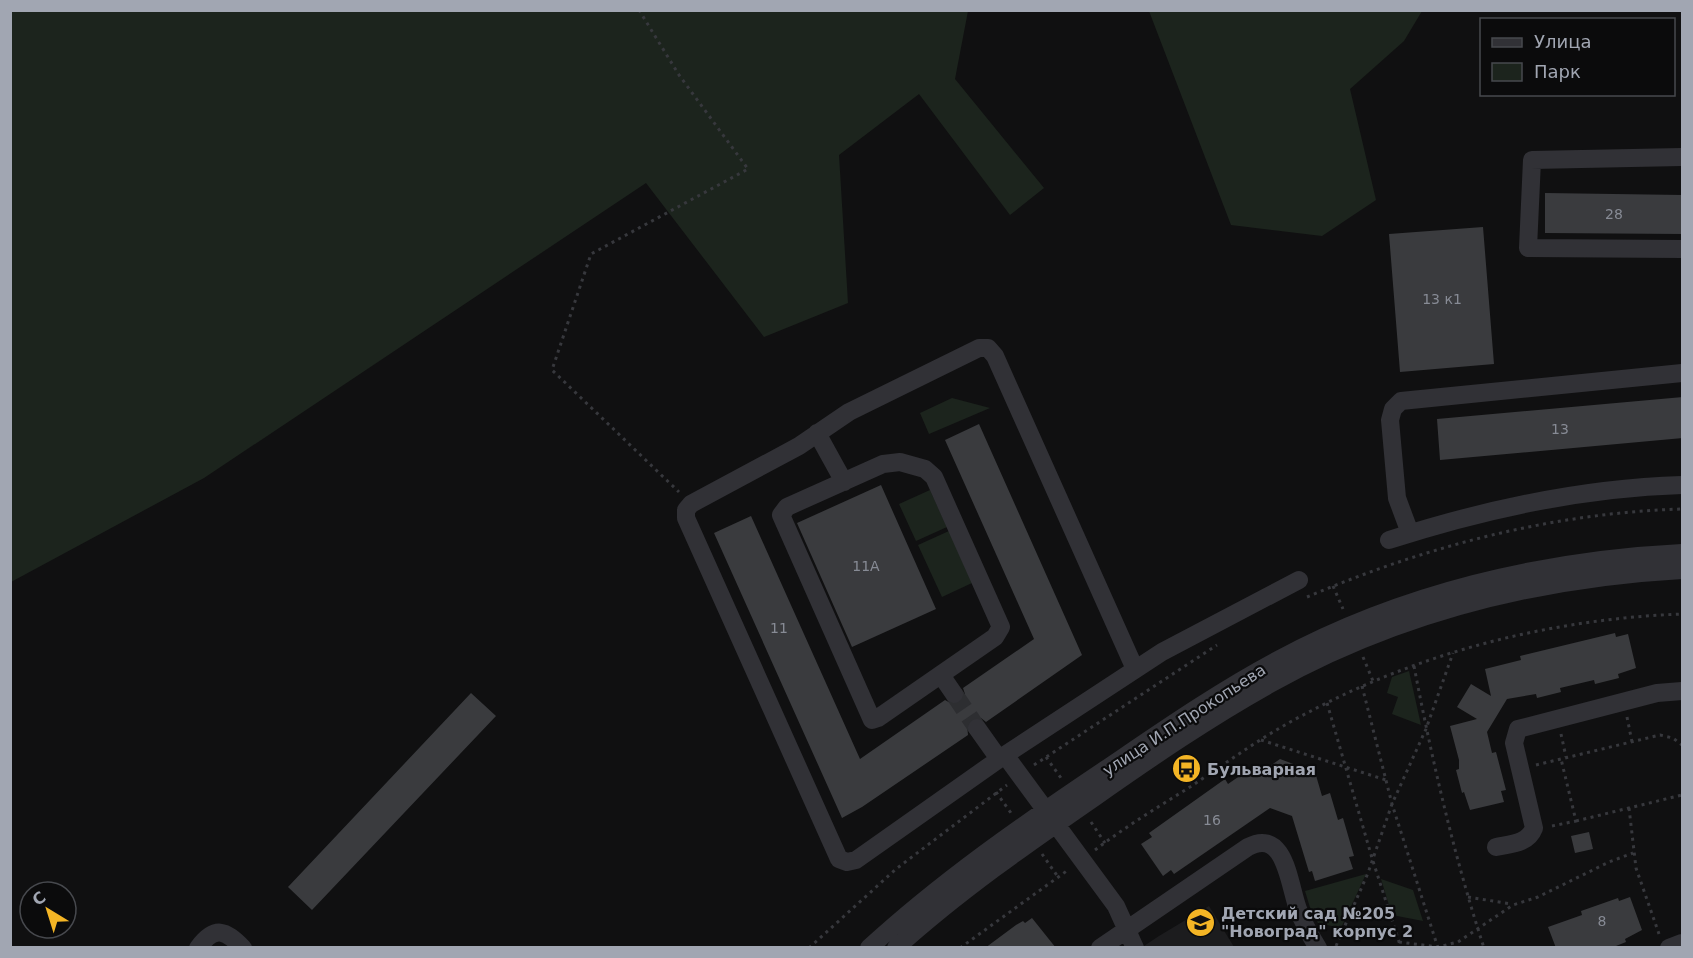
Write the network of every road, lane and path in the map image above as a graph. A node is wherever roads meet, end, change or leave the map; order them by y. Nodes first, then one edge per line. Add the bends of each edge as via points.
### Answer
1 (639, 10) edge
2 (1683, 157) edge
3 (1683, 249) edge
4 (1683, 373) edge
5 (817, 433) junction
6 (844, 482) junction
7 (1683, 485) edge
8 (691, 504) junction
9 (1683, 509) edge
10 (1410, 533) junction
11 (1389, 540) dead end
12 (1683, 553) edge
13 (1683, 570) edge
14 (1299, 580) dead end
15 (1333, 586) junction
16 (1303, 599) dead end
17 (1683, 614) edge
18 (1345, 615) dead end
19 (1220, 643) dead end
20 (1360, 650) dead end
21 (1453, 653) junction
22 (1414, 666) junction
23 (1135, 669) junction
24 (941, 675) junction
25 (1373, 681) junction
26 (1362, 686) junction
27 (1683, 690) edge
28 (954, 694) tunnel mouth
29 (1623, 702) junction
30 (1327, 703) junction
31 (977, 728) tunnel mouth
32 (1426, 729) junction
33 (1260, 740) junction
34 (1632, 742) junction
35 (1683, 745) edge
36 (1002, 757) junction
37 (1046, 757) junction
38 (1561, 759) junction
39 (1345, 767) junction
40 (1520, 769) junction
41 (1026, 771) dead end
42 (1013, 780) dead end
43 (1386, 780) junction
44 (1065, 784) dead end
45 (996, 792) junction
46 (1683, 795) edge
47 (1392, 804) junction
48 (1629, 808) junction
49 (1051, 816) junction
50 (1088, 818) dead end
51 (1016, 819) dead end
52 (1576, 821) junction
53 (1533, 831) junction
54 (1105, 843) junction
55 (1496, 847) dead end
56 (1039, 850) dead end
57 (1633, 853) junction
58 (1089, 854) dead end
59 (1372, 858) junction
60 (1076, 864) dead end
61 (1058, 876) junction
62 (1468, 897) junction
63 (1513, 905) junction
64 (1478, 928) junction
65 (1127, 929) junction
66 (1400, 942) junction
67 (1664, 942) edge
68 (1683, 943) edge
69 (1438, 947) edge
70 (198, 948) edge
71 (243, 948) edge
72 (810, 948) edge
73 (869, 948) edge
74 (896, 948) edge
75 (960, 948) edge
76 (1100, 948) edge
77 (1135, 948) edge
78 (1318, 948) edge
79 (1335, 948) edge
80 (1401, 948) edge
81 (1484, 948) edge

1 - 8 path via 748,169 591,254 552,370
2 - 3 street via 1532,160 1528,248
4 - 10 street via 1401,400 1390,420 1397,498
5 - 6 street
5 - 8 street
5 - 23 street via 849,412 980,348 992,351
6 - 24 street via 893,462 925,469 937,480 1001,627 995,637
6 - 24 street via 787,507 781,515 868,716 876,720
7 - 10 street via 1553,498
8 - 36 street via 686,518 839,860 856,860
9 - 15 path via 1610,514 1518,528 1425,553
10 - 11 street
12 - 49 street, улица И.П.Прокопьева via 1554,566 1492,578 1350,626 1279,659 1209,700
13 - 49 street, улица И.П.Прокопьева via 1543,585 1451,609 1357,642 1271,683
14 - 23 street
15 - 16 path
15 - 18 path
17 - 21 path via 1619,617 1560,626
19 - 37 path
20 - 25 path
21 - 22 path
21 - 32 path
22 - 25 path
22 - 32 path
23 - 36 street
24 - 28 street
25 - 26 path
26 - 30 path
26 - 43 path
27 - 29 street
29 - 34 path
29 - 40 street via 1518,729 1514,738
30 - 33 path
30 - 39 path
31 - 36 street
32 - 47 path
32 - 62 path
33 - 39 path
33 - 54 path
34 - 35 path via 1664,735
34 - 38 path
36 - 49 street
37 - 41 path
37 - 44 path
38 - 40 path
38 - 52 path
39 - 43 path
39 - 59 path
40 - 53 street
42 - 45 path
43 - 47 path
45 - 51 path
45 - 72 path via 896,869
46 - 48 path
47 - 59 path
47 - 69 path
48 - 52 path
48 - 57 path
49 - 65 street via 1116,906
49 - 73 street, улица И.П.Прокопьева via 962,871
49 - 74 street, улица И.П.Прокопьева
50 - 54 path
52 - 53 path
53 - 55 street via 1524,841
54 - 58 path
56 - 61 path
57 - 63 path
57 - 67 path
59 - 66 path
59 - 79 path
60 - 61 path
61 - 75 path
62 - 63 path
62 - 64 path
63 - 64 path
64 - 69 path via 1458,942
64 - 81 path
65 - 76 street
65 - 77 street
65 - 78 street via 1248,847 1263,843 1275,847 1282,857 1298,910
66 - 69 path
66 - 80 path
67 - 68 street
70 - 71 street via 210,935 221,932

